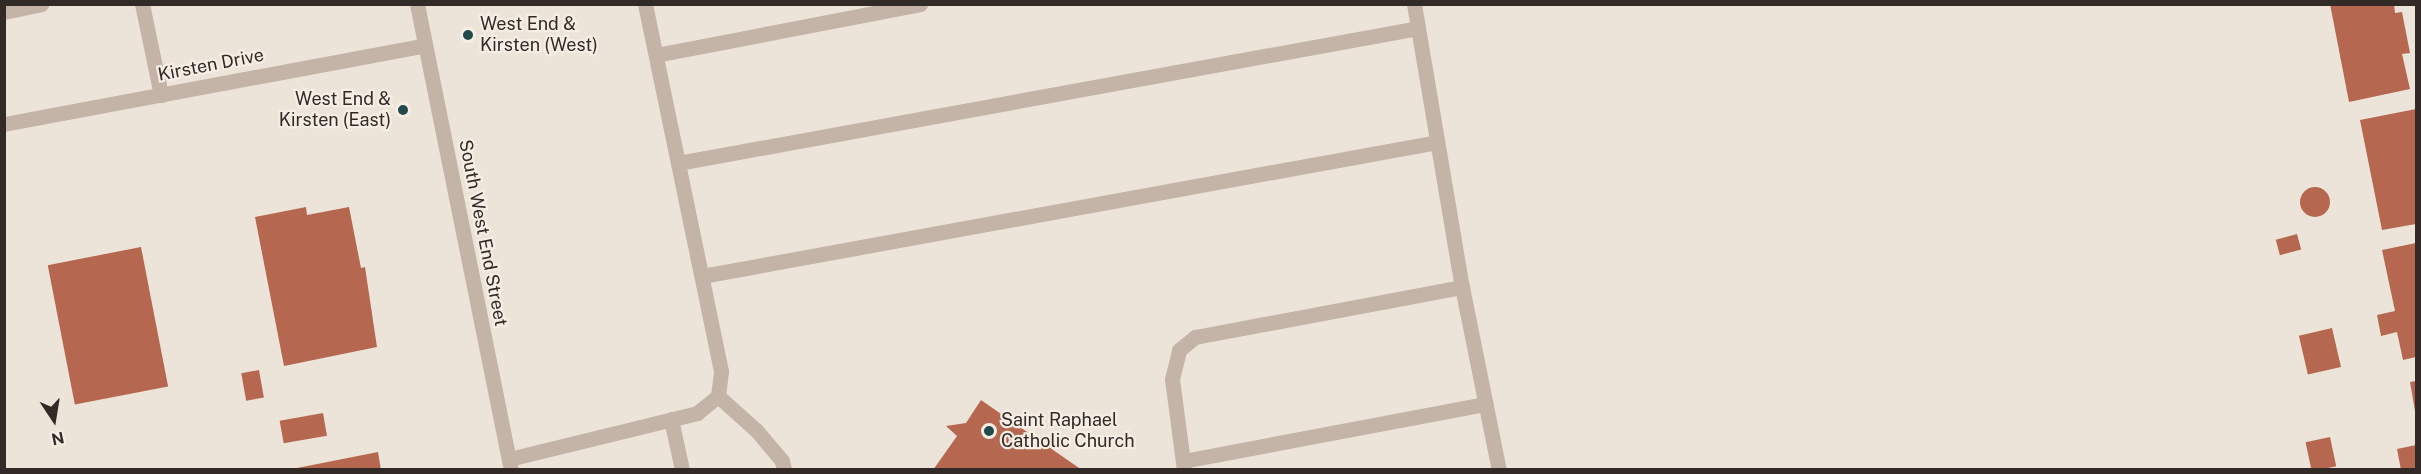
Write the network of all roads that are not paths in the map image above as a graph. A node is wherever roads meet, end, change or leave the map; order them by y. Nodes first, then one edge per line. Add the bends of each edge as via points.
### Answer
1 (41, 4) edge
2 (142, 4) edge
3 (417, 4) edge
4 (645, 4) edge
5 (920, 4) edge
6 (1414, 4) edge
7 (4, 12) edge
8 (1418, 28) junction
9 (425, 45) junction
10 (656, 55) junction
11 (161, 95) junction
12 (4, 124) edge
13 (1437, 142) junction
14 (678, 163) junction
15 (702, 276) junction
16 (1462, 288) junction
17 (718, 396) junction
18 (1486, 404) junction
19 (671, 419) junction
20 (510, 464) edge
21 (1183, 465) edge
22 (682, 470) edge
23 (784, 470) edge
24 (1499, 470) edge

1 - 7 street
2 - 11 street
3 - 9 street, South West End Street
4 - 10 street
5 - 10 street
6 - 8 street
8 - 13 street
8 - 14 street
9 - 11 street, Kirsten Drive
9 - 20 street, South West End Street
10 - 14 street
11 - 12 street, Kirsten Drive
13 - 15 street
13 - 16 street
14 - 15 street
15 - 17 street via 721,371
16 - 18 street
16 - 21 street via 1195,338 1179,350 1172,379
17 - 19 street via 697,413
17 - 23 street via 757,431 782,461
18 - 21 street
18 - 24 street
19 - 20 street
19 - 22 street

